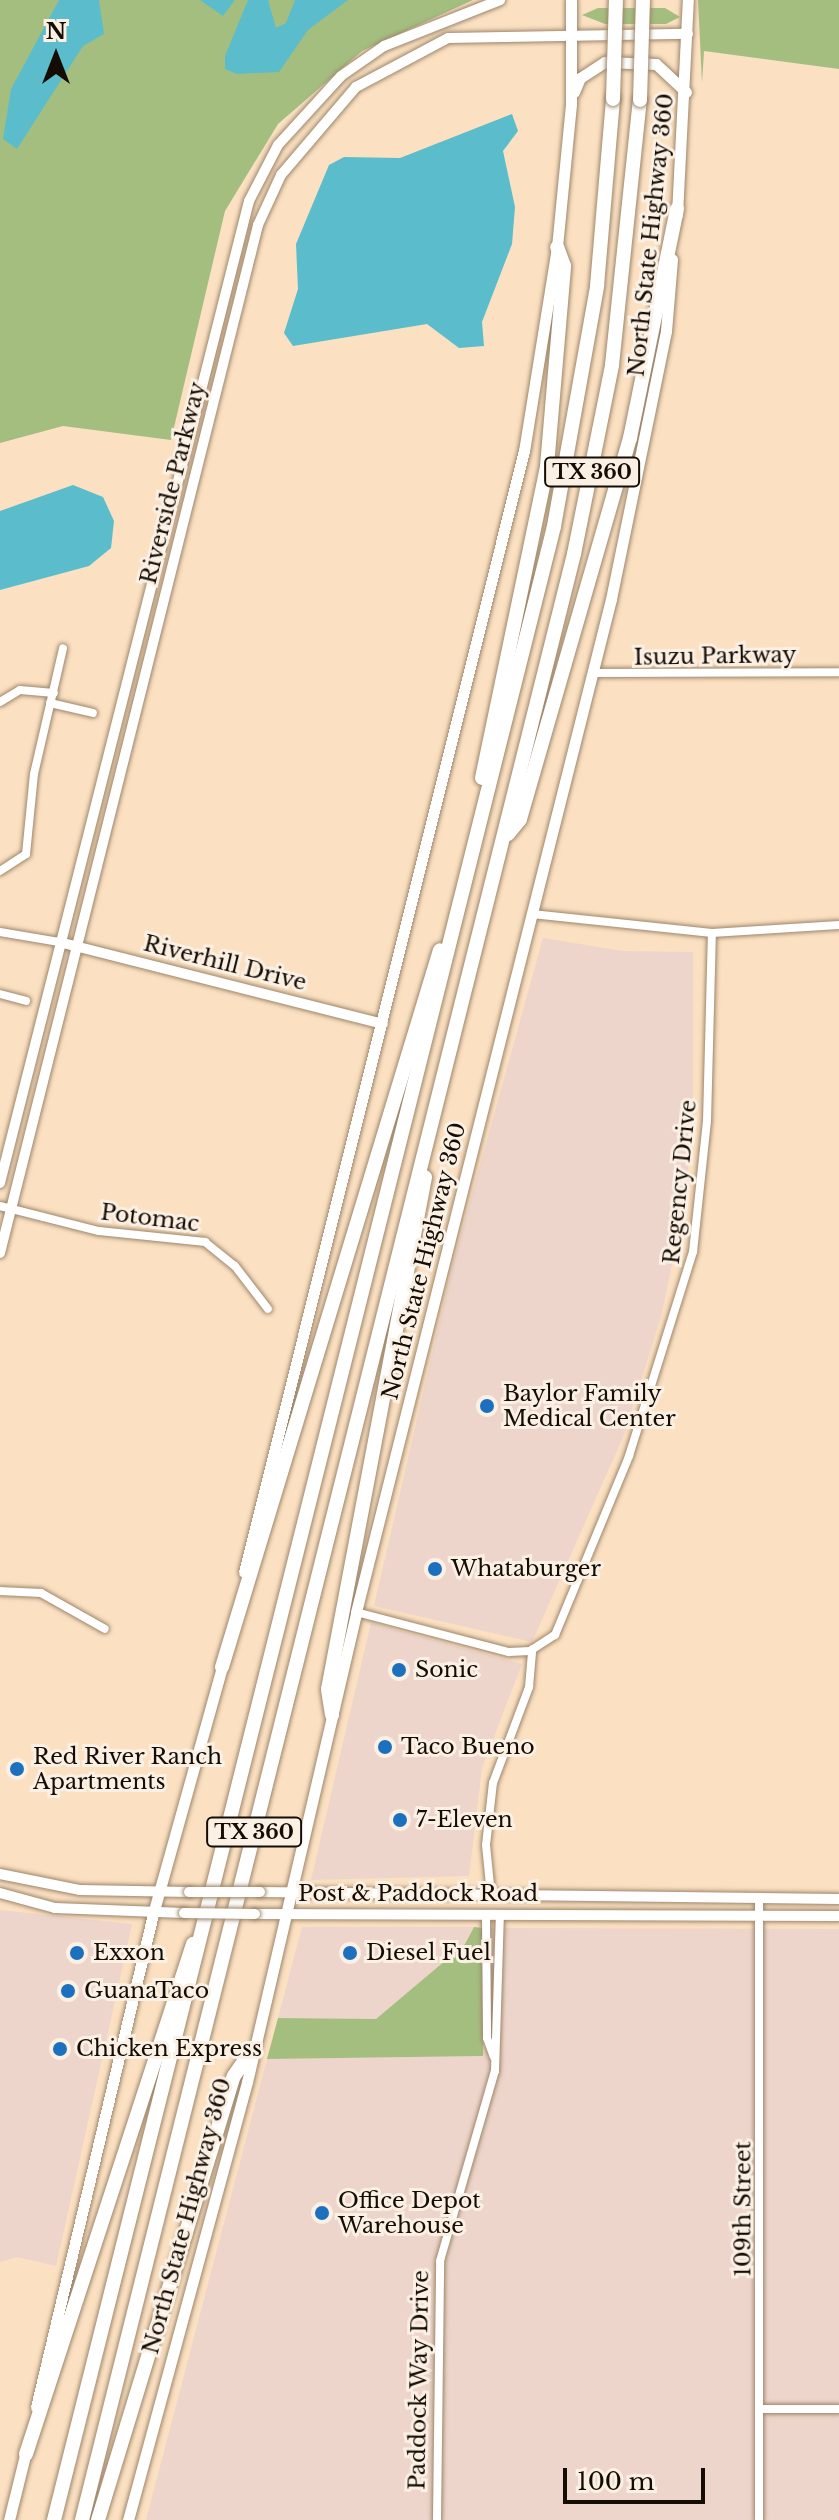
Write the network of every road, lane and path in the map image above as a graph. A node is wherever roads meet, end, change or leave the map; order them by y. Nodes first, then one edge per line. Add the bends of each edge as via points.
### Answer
1 (500, 0) edge
2 (571, 0) edge
3 (616, 0) edge
4 (643, 0) edge
5 (688, 0) edge
6 (570, 33) junction
7 (688, 34) junction
8 (400, 38) junction
9 (384, 46) junction
10 (403, 56) junction
11 (391, 62) junction
12 (686, 92) junction
13 (571, 104) junction
14 (677, 209) junction
15 (557, 247) junction
16 (179, 468) junction
17 (196, 472) junction
18 (63, 648) dead end
19 (839, 672) edge
20 (593, 673) junction
21 (54, 693) junction
22 (0, 702) edge
23 (50, 703) junction
24 (93, 713) dead end
25 (484, 810) junction
26 (505, 838) junction
27 (0, 871) edge
28 (532, 914) junction
29 (457, 919) junction
30 (839, 925) edge
31 (0, 932) edge
32 (712, 933) junction
33 (59, 942) junction
34 (77, 947) junction
35 (0, 994) edge
36 (26, 1001) dead end
37 (383, 1024) junction
38 (426, 1144) junction
39 (0, 1183) edge
40 (5, 1208) edge
41 (0, 1253) edge
42 (268, 1309) dead end
43 (0, 1591) edge
44 (356, 1612) junction
45 (105, 1629) dead end
46 (532, 1649) junction
47 (222, 1667) junction
48 (332, 1715) junction
49 (0, 1874) edge
50 (159, 1892) junction
51 (291, 1892) junction
52 (0, 1893) edge
53 (491, 1895) junction
54 (759, 1899) junction
55 (839, 1899) edge
56 (153, 1914) junction
57 (285, 1914) junction
58 (500, 1914) junction
59 (486, 1915) junction
60 (759, 1916) junction
61 (839, 1916) edge
62 (200, 1934) junction
63 (249, 2054) junction
64 (495, 2057) junction
65 (759, 2409) junction
66 (839, 2409) edge
67 (26, 2454) junction
68 (6, 2518) edge
69 (54, 2520) edge
70 (82, 2520) edge
71 (98, 2520) edge
72 (128, 2520) edge
73 (437, 2520) edge
74 (759, 2520) edge

1 - 8 street, Riverside Parkway
2 - 6 main road
3 - 25 highway, TX 360, bridge via 613,99 579,407
4 - 26 highway, TX 360, bridge via 640,100 604,416
5 - 7 main road, North State Highway 360
6 - 7 street, Riverside Parkway
6 - 10 street, Riverside Parkway via 469,33
6 - 13 main road
7 - 12 main road, North State Highway 360
8 - 9 street, Riverside Parkway
8 - 10 street
9 - 11 street
9 - 16 street, Riverside Parkway via 311,105 258,180 230,259
10 - 11 street, Riverside Parkway
11 - 17 street, Riverside Parkway via 328,111 271,195
12 - 13 main road via 656,64 605,62 580,78
12 - 14 main road, North State Highway 360
13 - 15 main road
14 - 20 main road, North State Highway 360 via 646,439
14 - 26 highway via 630,438 520,819
15 - 25 highway via 564,266 556,398 525,593 481,785
15 - 37 main road via 524,451
16 - 17 street
16 - 33 street, Riverside Parkway
17 - 34 street, Riverside Parkway
18 - 21 street
19 - 20 street, Isuzu Parkway
20 - 28 main road, North State Highway 360
21 - 22 street via 20,690
21 - 23 street
23 - 24 street
23 - 27 street via 26,854
25 - 29 highway, TX 360
26 - 38 highway, TX 360
28 - 32 street
28 - 44 main road, North State Highway 360
29 - 47 highway via 443,938
29 - 62 highway, TX 360
30 - 32 street
31 - 33 street
32 - 46 street, Regency Drive via 707,1121 685,1285 578,1581 555,1635
33 - 34 street, Riverhill Drive
33 - 39 street, Riverside Parkway
34 - 37 street, Riverhill Drive
34 - 40 street, Riverside Parkway
35 - 36 street
37 - 47 main road
38 - 48 highway via 423,1208 328,1689
38 - 70 highway, TX 360
40 - 41 street, Riverside Parkway
40 - 42 street, Potomac via 99,1231 205,1242 235,1266
43 - 45 street via 41,1593
44 - 46 street via 487,1648
44 - 48 main road, North State Highway 360
46 - 53 street, Paddock Way Drive via 529,1687 493,1783 486,1845
47 - 50 main road
48 - 51 main road, North State Highway 360
49 - 50 street, Post & Paddock Road via 80,1890
50 - 51 street, Post & Paddock Road, bridge
50 - 56 main road
51 - 53 street, Post & Paddock Road
51 - 57 main road, North State Highway 360
52 - 56 street, Post & Paddock Road via 55,1908
53 - 54 street, Post & Paddock Road
53 - 58 street, Paddock Way Drive
53 - 59 street, Paddock Way Drive
54 - 55 street, Post & Paddock Road
54 - 60 street, 109th Street
56 - 57 street, Post & Paddock Road, bridge
56 - 67 main road
57 - 59 street, Post & Paddock Road
57 - 63 main road, North State Highway 360
58 - 59 street, Post & Paddock Road
58 - 60 street, Post & Paddock Road
58 - 64 street, Paddock Way Drive
59 - 64 street, Paddock Way Drive via 487,2038
60 - 61 street, Post & Paddock Road
60 - 65 street, 109th Street
62 - 67 highway via 186,1952
62 - 69 highway, TX 360
63 - 71 highway via 234,2076
63 - 72 main road, North State Highway 360
64 - 73 street, Paddock Way Drive via 440,2261
65 - 66 street
65 - 74 street, 109th Street
67 - 68 main road

